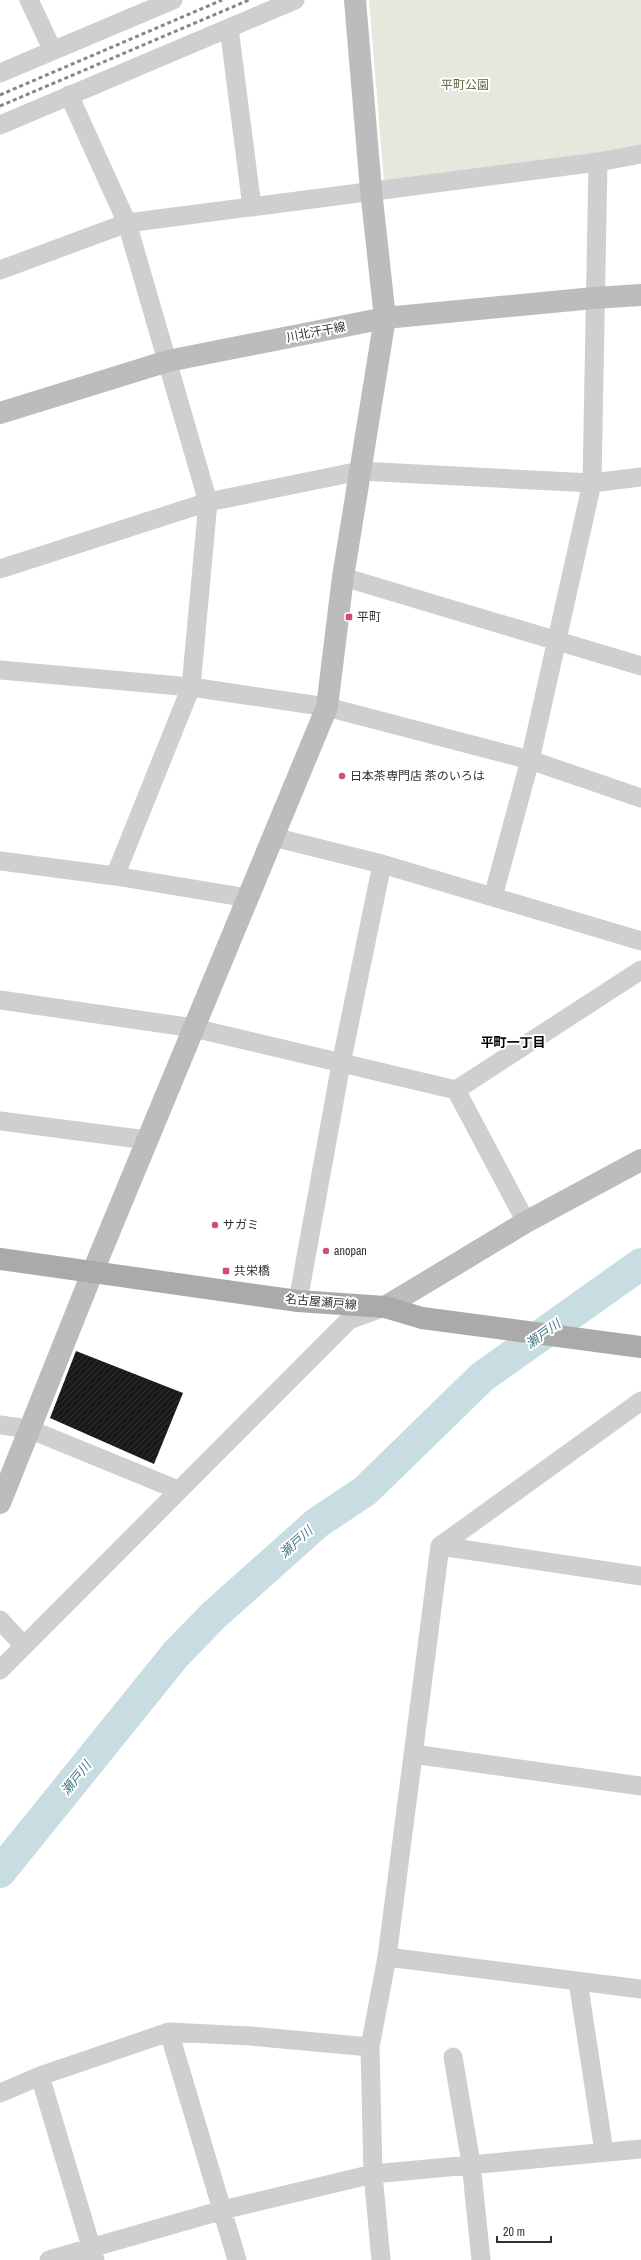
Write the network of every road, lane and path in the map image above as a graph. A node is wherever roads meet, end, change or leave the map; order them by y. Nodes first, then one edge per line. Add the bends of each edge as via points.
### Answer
1 (29, 0) edge
2 (173, 0) edge
3 (295, 0) edge
4 (355, 0) edge
5 (229, 28) junction
6 (52, 49) junction
7 (0, 73) edge
8 (68, 95) junction
9 (0, 124) edge
10 (641, 154) edge
11 (598, 162) junction
12 (371, 190) junction
13 (252, 207) junction
14 (127, 223) junction
15 (0, 270) edge
16 (641, 295) edge
17 (594, 298) junction
18 (385, 318) junction
19 (168, 362) junction
20 (0, 413) edge
21 (360, 471) junction
22 (641, 477) edge
23 (592, 483) junction
24 (208, 502) junction
25 (0, 569) edge
26 (343, 577) junction
27 (556, 642) junction
28 (641, 666) edge
29 (0, 670) edge
30 (191, 687) junction
31 (328, 707) junction
32 (530, 760) junction
33 (641, 798) edge
34 (273, 837) junction
35 (0, 861) edge
36 (382, 864) junction
37 (115, 876) junction
38 (493, 897) junction
39 (248, 898) junction
40 (641, 941) edge
41 (641, 970) edge
42 (0, 1000) edge
43 (194, 1028) junction
44 (341, 1064) junction
45 (456, 1090) junction
46 (0, 1121) edge
47 (147, 1140) junction
48 (641, 1160) edge
49 (526, 1222) junction
50 (0, 1259) edge
51 (93, 1271) junction
52 (298, 1301) junction
53 (386, 1307) junction
54 (641, 1347) edge
55 (641, 1401) edge
56 (0, 1425) edge
57 (29, 1429) junction
58 (178, 1490) junction
59 (0, 1503) edge
60 (440, 1546) junction
61 (641, 1576) edge
62 (0, 1620) edge
63 (24, 1646) junction
64 (0, 1670) edge
65 (413, 1754) junction
66 (641, 1786) edge
67 (388, 1957) junction
68 (578, 1981) junction
69 (641, 1989) edge
70 (169, 2032) junction
71 (370, 2047) junction
72 (452, 2057) dead end
73 (40, 2076) junction
74 (0, 2092) edge
75 (641, 2149) edge
76 (604, 2152) junction
77 (471, 2164) junction
78 (373, 2174) junction
79 (223, 2210) junction
80 (93, 2254) edge
81 (50, 2260) edge
82 (238, 2260) edge
83 (381, 2260) edge
84 (481, 2260) edge

1 - 6 street
2 - 6 street
3 - 5 street
4 - 12 street
5 - 8 street
5 - 13 street
6 - 7 street
8 - 9 street
8 - 14 street
10 - 11 street
11 - 12 street
11 - 17 street
12 - 13 street
12 - 18 street
13 - 14 street
14 - 15 street
14 - 19 street
16 - 17 street, 川北汗干線
17 - 18 street, 川北汗干線
17 - 23 street
18 - 19 street, 川北汗干線
18 - 21 street
19 - 20 street, 川北汗干線
19 - 24 street
21 - 23 street
21 - 24 street
21 - 26 street
22 - 23 street
23 - 27 street
24 - 25 street
24 - 30 street
26 - 27 street
26 - 31 street
27 - 28 street
27 - 32 street
29 - 30 street
30 - 31 street
30 - 37 street
31 - 32 street
31 - 34 street
32 - 33 street
32 - 38 street
34 - 36 street
34 - 39 street
35 - 37 street
36 - 38 street
36 - 44 street
37 - 39 street
38 - 40 street
39 - 43 street
41 - 45 street
42 - 43 street
43 - 44 street
43 - 47 street
44 - 45 street
44 - 52 street
45 - 49 street
46 - 47 street
47 - 51 street
48 - 49 street
49 - 53 street
50 - 51 main road, 名古屋瀬戸線
51 - 52 main road, 名古屋瀬戸線
51 - 57 street
52 - 53 main road, 名古屋瀬戸線
53 - 54 main road, 名古屋瀬戸線 via 422,1318
53 - 58 street via 349,1320
55 - 60 street
56 - 57 street
57 - 58 street
57 - 59 street
58 - 63 street
60 - 61 street
60 - 65 street
62 - 63 street
63 - 64 street
65 - 66 street
65 - 67 street
67 - 68 street
67 - 71 street
68 - 69 street
68 - 76 street
70 - 71 street via 250,2036
70 - 73 street
70 - 79 street
71 - 78 street
72 - 77 street
73 - 74 street
73 - 80 street
75 - 76 street
76 - 77 street
77 - 78 street
77 - 84 street
78 - 79 street
78 - 83 street
79 - 80 street
79 - 82 street
80 - 81 street

